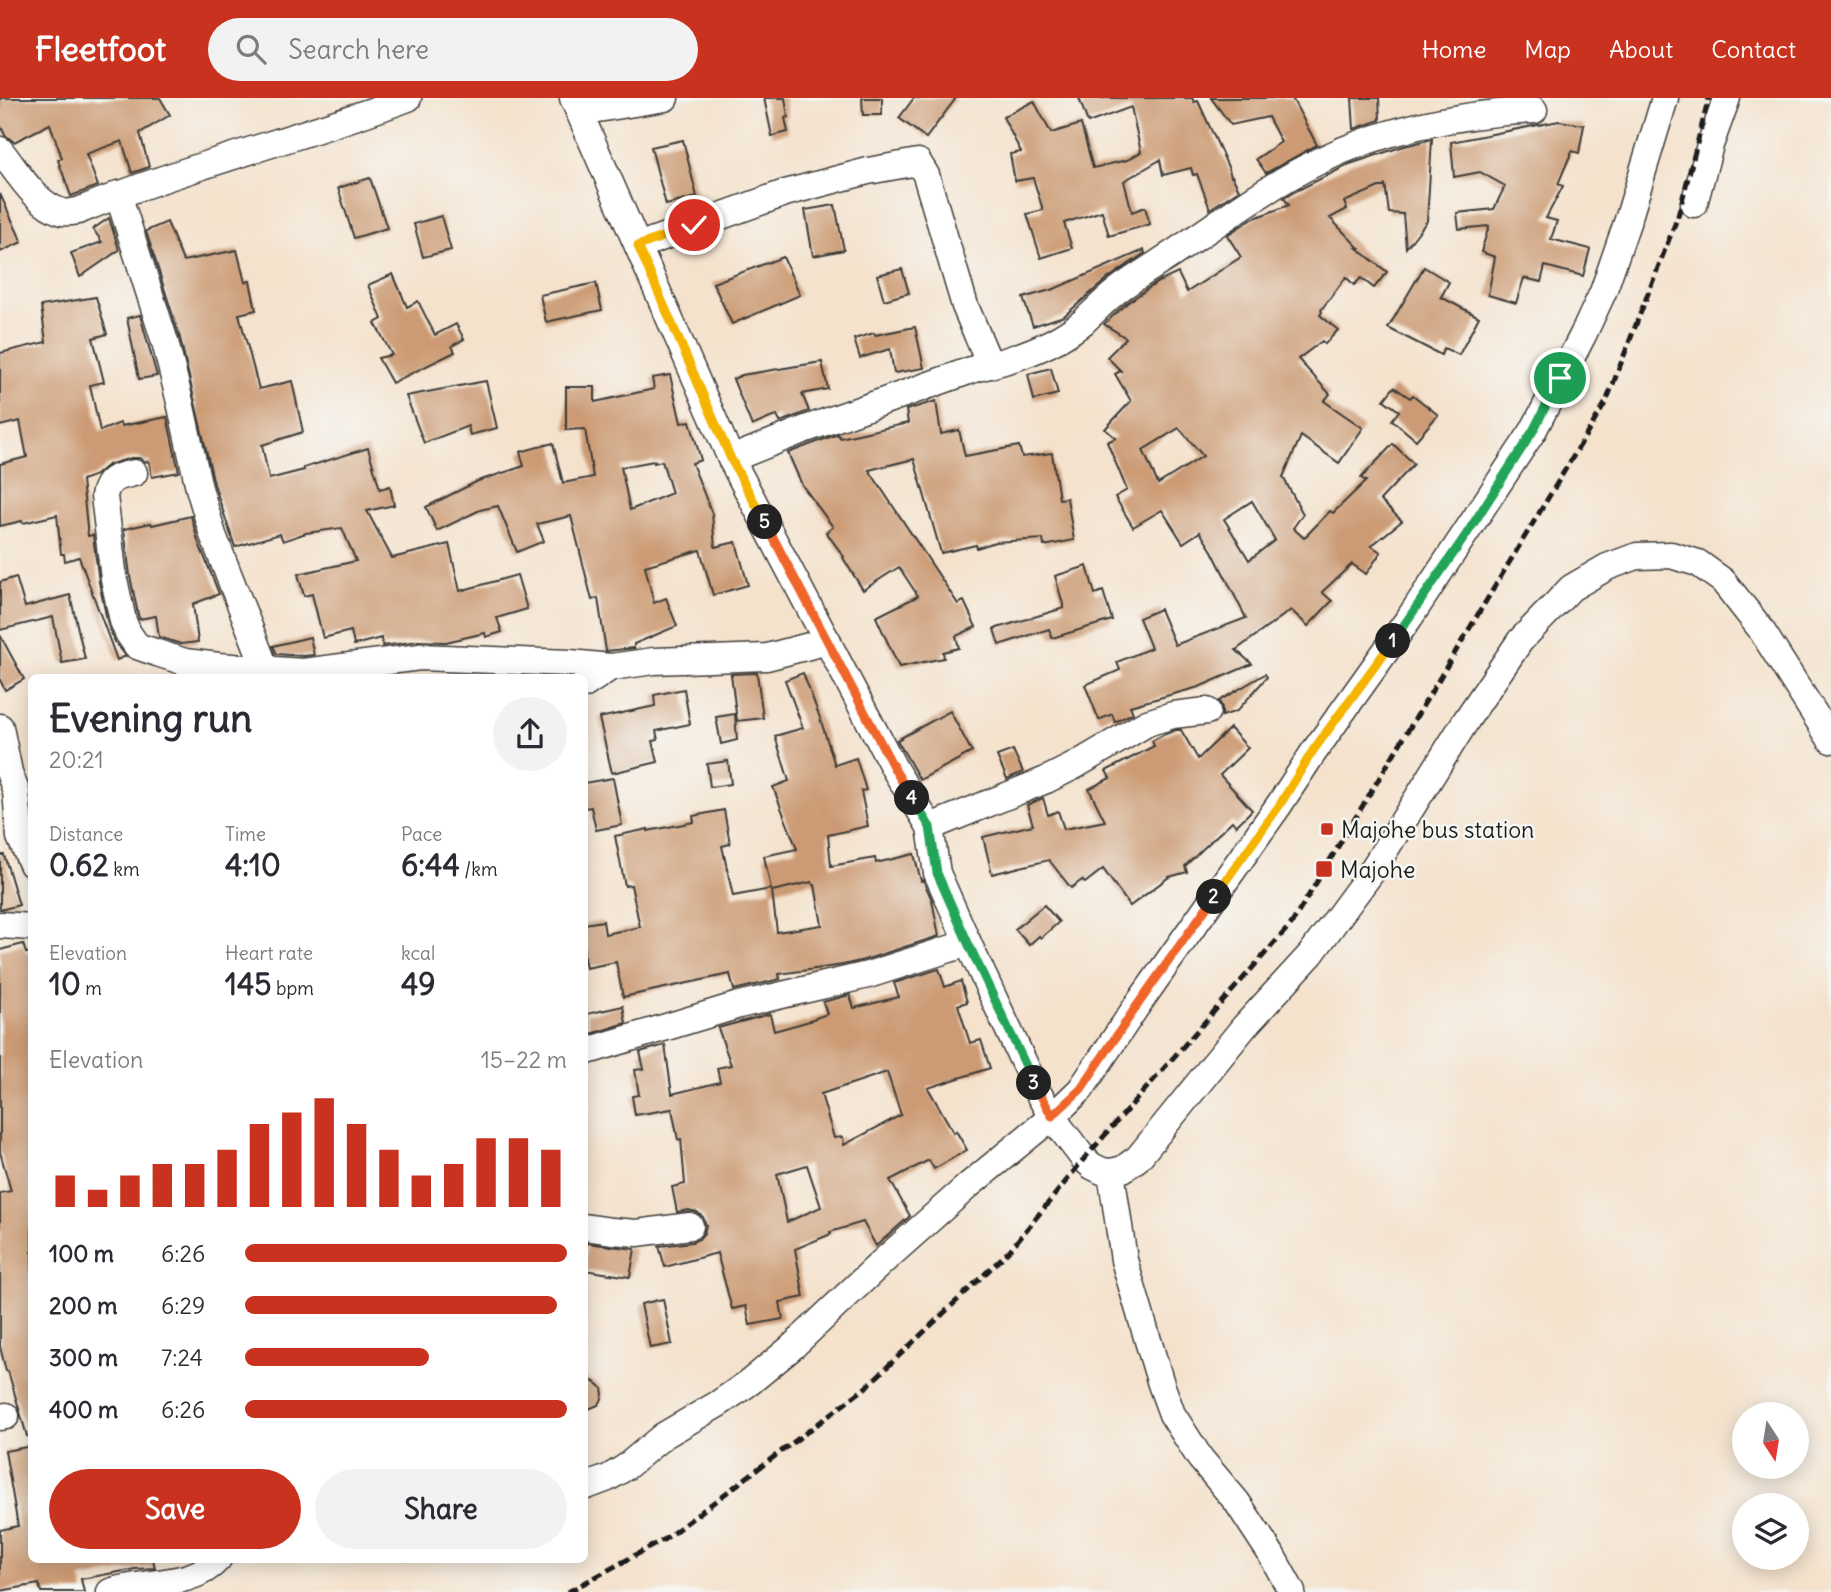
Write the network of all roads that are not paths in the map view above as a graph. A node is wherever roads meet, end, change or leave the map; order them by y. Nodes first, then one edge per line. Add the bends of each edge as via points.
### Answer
1 (408, 98) edge
2 (665, 98) edge
3 (1665, 98) edge
4 (1727, 98) edge
5 (576, 105) edge
6 (1534, 110) dead end
7 (0, 150) edge
8 (118, 194) junction
9 (1694, 204) dead end
10 (638, 246) junction
11 (990, 365) junction
12 (731, 459) junction
13 (134, 472) dead end
14 (828, 641) junction
15 (611, 667) junction
16 (266, 670) junction
17 (295, 674) edge
18 (309, 674) edge
19 (588, 682) edge
20 (1207, 711) dead end
21 (0, 727) edge
22 (1831, 740) edge
23 (930, 827) junction
24 (28, 855) edge
25 (0, 925) edge
26 (28, 927) edge
27 (968, 943) junction
28 (588, 1051) edge
29 (1052, 1116) junction
30 (1111, 1172) junction
31 (690, 1226) dead end
32 (588, 1228) edge
33 (588, 1486) edge
34 (166, 1563) edge
35 (215, 1563) edge
36 (180, 1580) junction
37 (110, 1592) edge
38 (1292, 1592) edge

1 - 8 street
2 - 5 street
3 - 29 street via 1603,292 1533,431 1410,617 1081,1089
4 - 9 street
5 - 10 street
6 - 11 street via 1433,122 1319,161 1262,193 1121,288 1059,339
7 - 8 street via 34,192 62,212 78,211
8 - 16 street via 165,342 213,535
10 - 11 street via 785,193 918,162 926,175 965,306
10 - 12 street
11 - 12 street
12 - 14 street
13 - 16 street via 108,482 104,496 116,589 128,633 137,646 185,662
14 - 15 street via 767,657
14 - 23 street
15 - 18 street via 420,657
15 - 19 street
16 - 17 street
20 - 23 street via 1147,723 1046,780
21 - 24 street via 18,802 20,837
22 - 30 street via 1760,628 1723,580 1698,563 1671,555 1637,556 1606,566 1571,588 1520,641 1370,874 1311,954 1244,1027 1138,1158
23 - 27 street via 937,873
25 - 26 street
27 - 28 street
27 - 29 street
29 - 30 street via 1084,1159
29 - 33 street via 750,1381 663,1436 626,1467
30 - 38 street via 1124,1261 1172,1414 1200,1458 1237,1502
31 - 32 street via 637,1233
34 - 36 street
35 - 36 street
36 - 37 street

